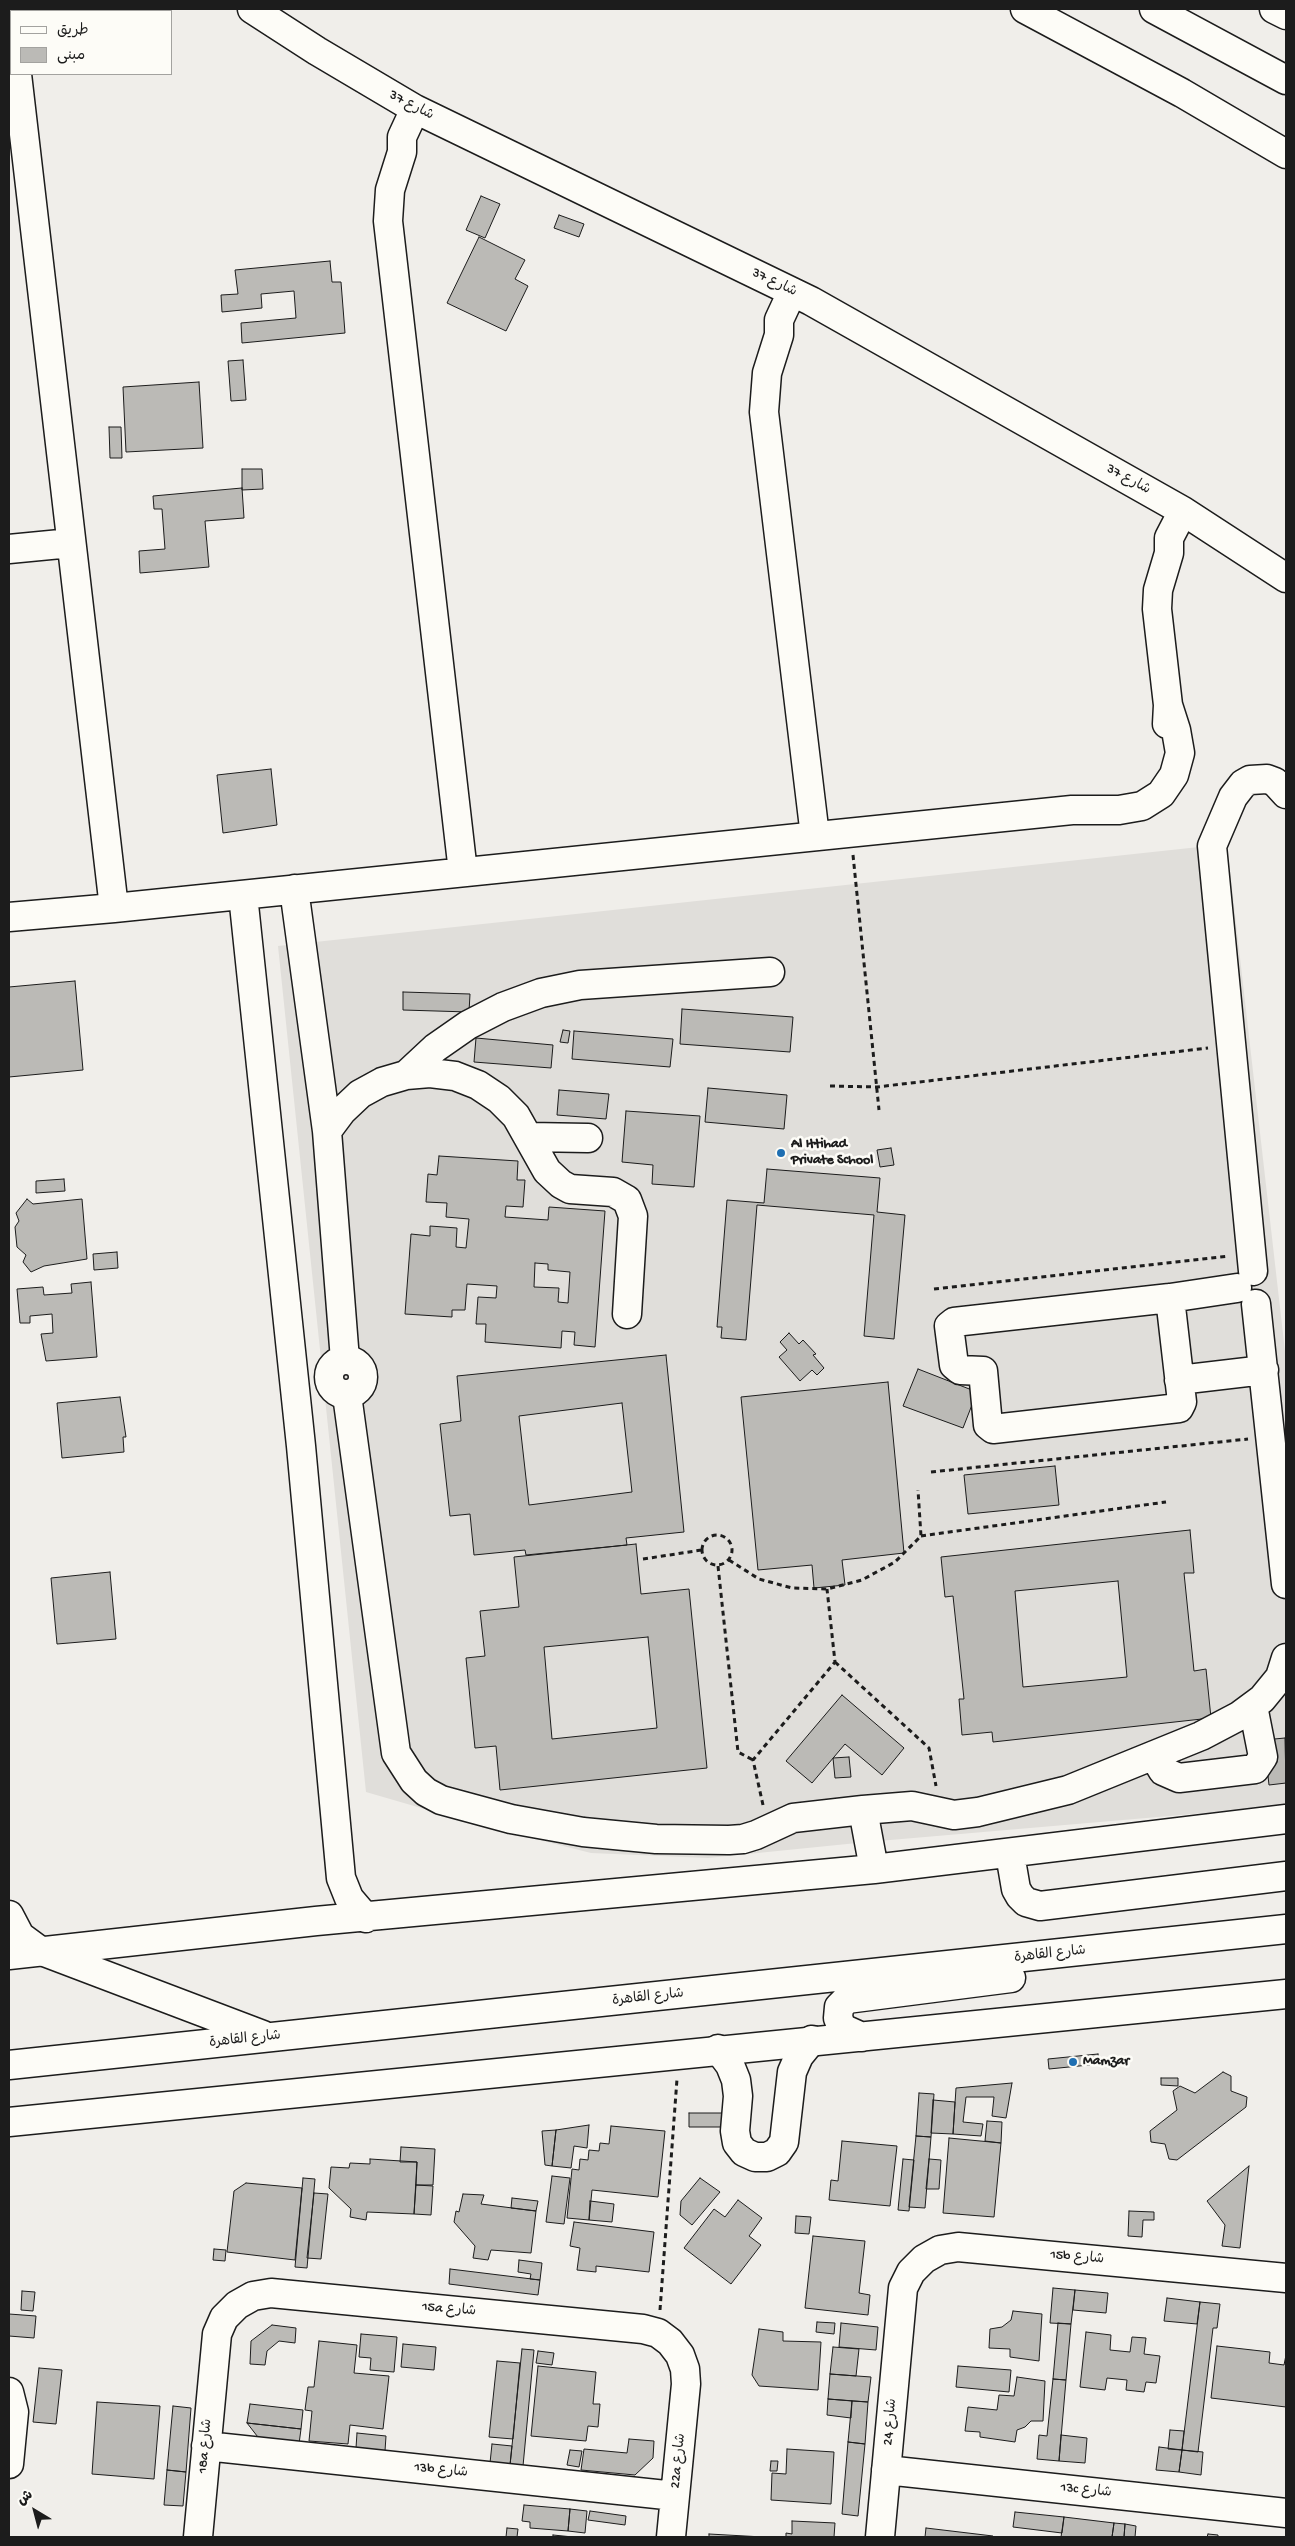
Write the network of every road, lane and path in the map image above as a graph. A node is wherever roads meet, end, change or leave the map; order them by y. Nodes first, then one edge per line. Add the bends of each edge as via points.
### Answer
1 (1025, 9) edge
2 (1154, 9) edge
3 (1274, 9) edge
4 (261, 11) edge
5 (1286, 15) edge
6 (17, 75) edge
7 (1286, 80) edge
8 (424, 114) junction
9 (1286, 154) edge
10 (802, 297) junction
11 (1191, 516) junction
12 (71, 543) junction
13 (9, 549) edge
14 (1286, 578) edge
15 (1286, 794) edge
16 (851, 832) junction
17 (815, 836) junction
18 (463, 872) junction
19 (294, 889) junction
20 (243, 894) junction
21 (114, 908) junction
22 (9, 917) edge
23 (770, 972) dead end
24 (1231, 1045) junction
25 (406, 1075) junction
26 (830, 1086) dead end
27 (877, 1086) junction
28 (879, 1110) dead end
29 (327, 1131) junction
30 (529, 1137) junction
31 (588, 1138) dead end
32 (1249, 1279) junction
33 (934, 1289) dead end
34 (1170, 1298) junction
35 (627, 1314) dead end
36 (1264, 1370) junction
37 (1179, 1380) junction
38 (1271, 1437) junction
39 (931, 1472) dead end
40 (918, 1490) dead end
41 (1166, 1502) dead end
42 (921, 1536) junction
43 (702, 1550) junction
44 (643, 1558) dead end
45 (729, 1560) junction
46 (718, 1566) junction
47 (1286, 1584) edge
48 (827, 1589) junction
49 (1286, 1658) edge
50 (835, 1662) junction
51 (1253, 1706) junction
52 (1154, 1756) junction
53 (753, 1760) junction
54 (863, 1810) junction
55 (941, 1812) junction
56 (1286, 1819) edge
57 (768, 1828) junction
58 (1010, 1854) junction
59 (874, 1869) junction
60 (1286, 1876) edge
61 (341, 1878) junction
62 (9, 1915) edge
63 (366, 1918) junction
64 (316, 1921) junction
65 (1286, 1929) edge
66 (1179, 1941) junction
67 (38, 1950) junction
68 (9, 1955) edge
69 (1286, 1994) edge
70 (862, 2037) junction
71 (269, 2038) junction
72 (812, 2040) junction
73 (718, 2049) junction
74 (679, 2054) junction
75 (9, 2066) edge
76 (9, 2122) edge
77 (1286, 2278) edge
78 (901, 2306) joint
79 (658, 2333) junction
80 (215, 2355) joint
81 (12, 2402) edge
82 (206, 2446) junction
83 (9, 2464) edge
84 (886, 2470) junction
85 (675, 2496) junction
86 (1286, 2513) edge
87 (198, 2537) edge
88 (671, 2537) edge
89 (880, 2537) edge

1 - 9 street via 1182,93
2 - 7 street
3 - 5 street
4 - 8 street, شارع 37
6 - 12 street
8 - 10 street, شارع 37
8 - 18 street via 402,137 402,152 390,190 388,221
10 - 11 street, شارع 37
10 - 17 street via 778,320 779,335 767,373 764,412
11 - 14 street, شارع 37
11 - 16 street via 1169,538 1157,609 1168,705 1180,752 1174,775 1161,794 1142,806 1119,810 1072,810
12 - 13 street
12 - 21 street
15 - 24 street via 1275,782 1267,779 1243,784 1233,797 1212,846
16 - 17 street
16 - 27 path
17 - 18 street
18 - 19 street
19 - 20 street
19 - 29 street
20 - 21 street
20 - 61 street via 301,1446
21 - 22 street
23 - 25 street via 580,985 541,993 468,1025 435,1048
24 - 27 path
24 - 32 street
25 - 29 street via 382,1082 360,1094
25 - 30 street via 447,1075 478,1085 499,1098
26 - 27 path
27 - 28 path
29 - 57 street via 345,1360 358,1364 363,1376 359,1389 347,1395 396,1753 414,1781 426,1792 441,1800 512,1819 583,1832 656,1839 736,1839 756,1835
30 - 31 street
30 - 35 street via 547,1170 561,1184 570,1189 613,1192 621,1195 631,1207
32 - 33 path
32 - 34 street
32 - 36 street
34 - 37 street
34 - 37 street via 954,1322 949,1326 952,1357 960,1370 983,1371 988,1425 993,1429 1179,1408 1182,1402
36 - 37 street
36 - 38 street
38 - 39 path
38 - 47 street
40 - 42 path
41 - 42 path
42 - 48 path via 902,1556 879,1572 845,1586
43 - 44 path
43 - 45 path via 709,1538 723,1536 732,1547
43 - 46 path via 706,1561
45 - 46 path
45 - 48 path via 759,1579 775,1584
46 - 53 path via 738,1752
48 - 50 path
49 - 51 street via 1280,1677
50 - 53 path
50 - 55 path via 929,1748
51 - 52 street via 1201,1736
51 - 52 street via 1262,1757 1255,1769 1179,1778 1163,1771
52 - 55 street via 1068,1790 1027,1802 966,1815
53 - 57 path
54 - 55 street via 912,1806
54 - 57 street via 793,1818
54 - 59 street
56 - 58 street
58 - 59 street
58 - 60 street via 1020,1896 1026,1902 1040,1906
59 - 63 street
61 - 63 street via 349,1898
61 - 64 street via 330,1902
62 - 67 street via 20,1936
63 - 64 street
64 - 67 street
65 - 66 street, شارع القاهرة
66 - 70 street via 1116,1964 847,1999 839,2007 838,2018 842,2028
66 - 71 street, شارع القاهرة
67 - 68 street
67 - 71 street
69 - 70 street
70 - 72 street
71 - 75 street, شارع القاهرة
72 - 73 street
72 - 73 street via 799,2056 792,2072 784,2142 777,2152 767,2157 755,2157 744,2152 737,2143 736,2080
73 - 74 street
74 - 76 street
74 - 79 path
77 - 78 street, 15b شارع via 958,2247 940,2250 924,2258 907,2280
78 - 84 street, شارع 24
79 - 80 street, 15a شارع via 271,2293 252,2296 224,2318 217,2334
79 - 85 street, 22a شارع via 680,2354 685,2369
80 - 82 street, 18a شارع
81 - 83 street
82 - 85 street, 13b شارع
82 - 87 street, 18a شارع
84 - 86 street, 13c شارع
84 - 89 street, شارع 24
85 - 88 street, 22a شارع

